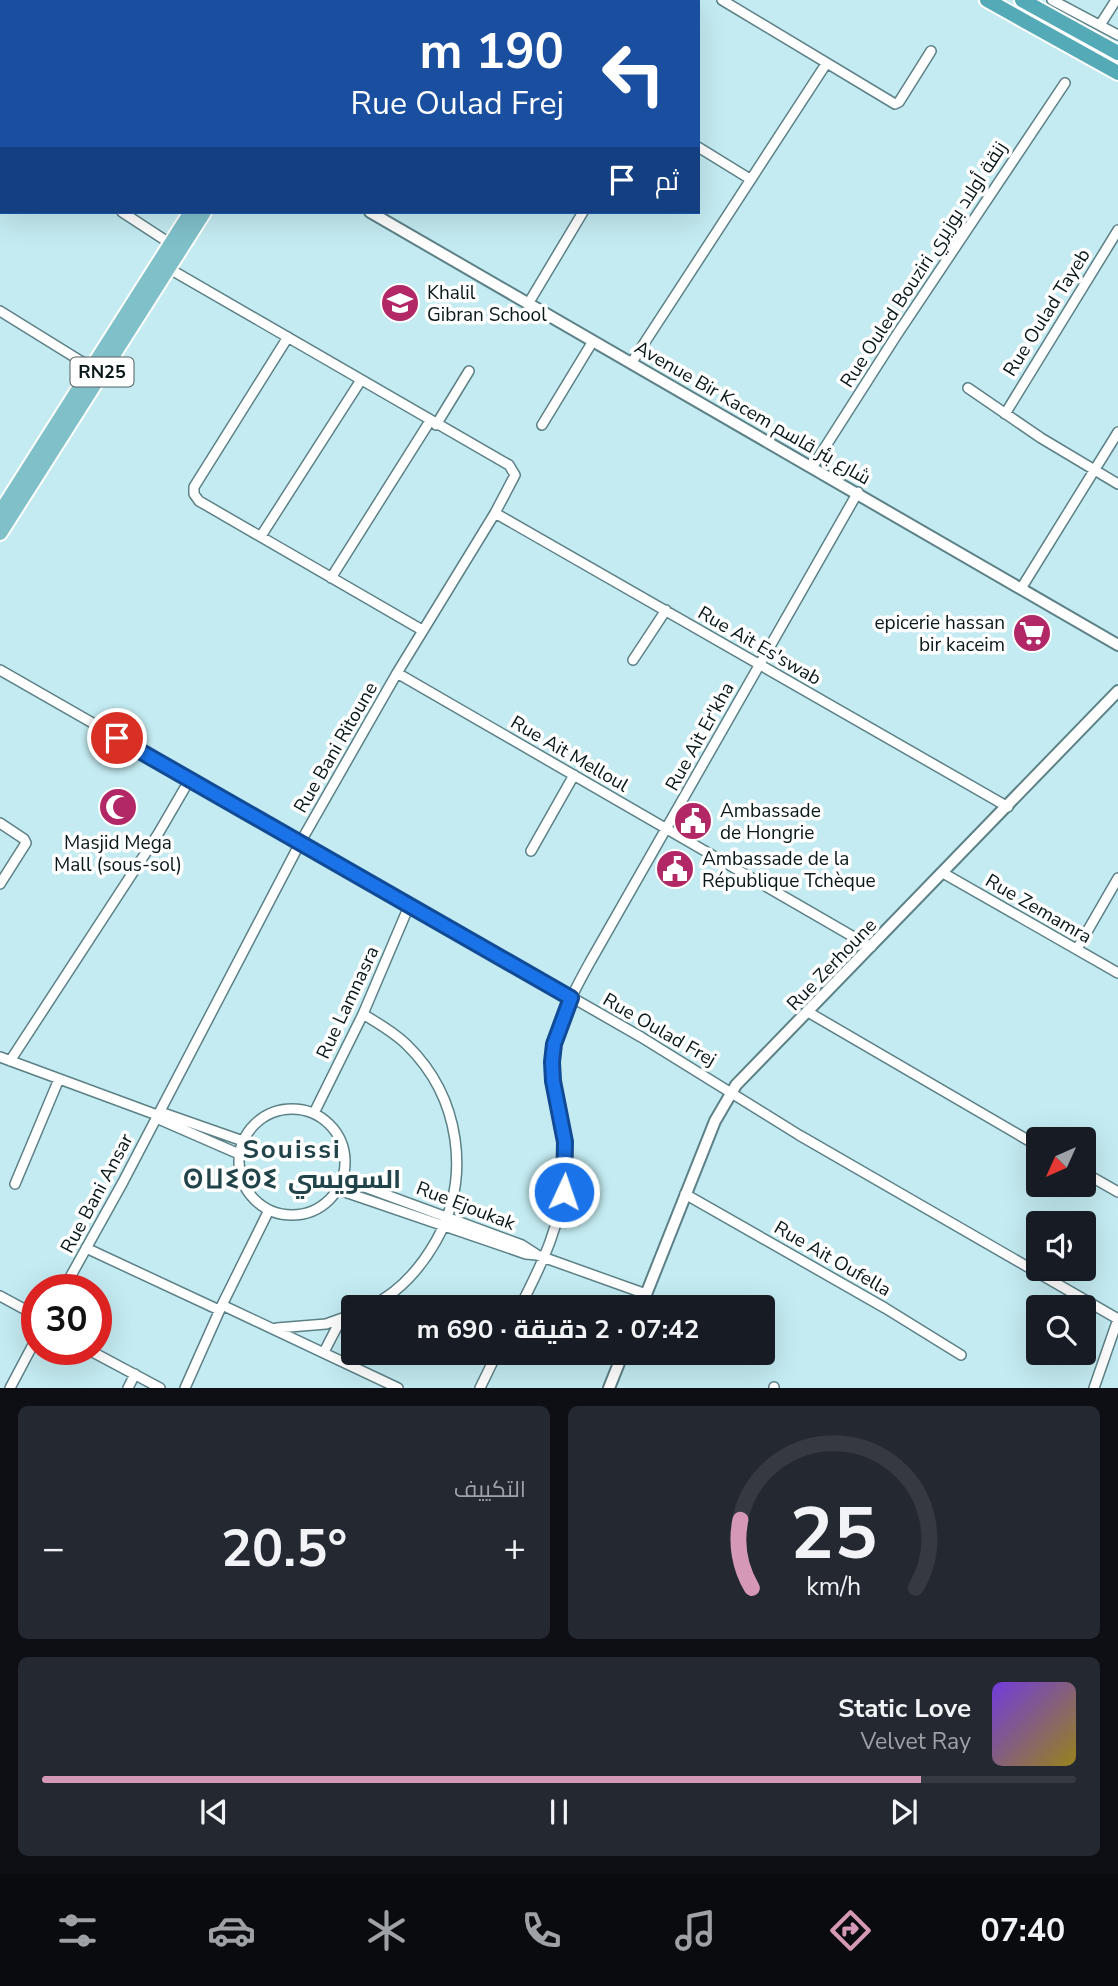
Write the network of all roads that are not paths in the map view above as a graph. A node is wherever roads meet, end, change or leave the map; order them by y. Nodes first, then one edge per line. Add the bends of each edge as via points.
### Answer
1 (722, 0) edge
2 (987, 0) edge
3 (1022, 0) edge
4 (1052, 0) edge
5 (1116, 0) edge
6 (1100, 25) junction
7 (1118, 35) edge
8 (931, 51) dead end
9 (1118, 53) edge
10 (826, 64) junction
11 (1118, 73) edge
12 (1065, 83) dead end
13 (700, 148) edge
14 (750, 179) junction
15 (124, 214) edge
16 (190, 214) edge
17 (203, 214) edge
18 (373, 214) edge
19 (582, 214) edge
20 (1118, 230) edge
21 (171, 244) junction
22 (168, 268) junction
23 (528, 304) junction
24 (0, 311) edge
25 (288, 337) junction
26 (593, 341) junction
27 (632, 362) junction
28 (92, 368) junction
29 (469, 371) dead end
30 (360, 380) junction
31 (968, 388) dead end
32 (1004, 414) junction
33 (433, 423) junction
34 (542, 425) dead end
35 (1118, 432) edge
36 (813, 466) junction
37 (1094, 470) junction
38 (1118, 484) edge
39 (858, 492) junction
40 (0, 513) edge
41 (495, 513) junction
42 (0, 533) edge
43 (261, 536) junction
44 (331, 578) junction
45 (1021, 587) junction
46 (666, 610) junction
47 (422, 630) junction
48 (1118, 645) edge
49 (633, 660) dead end
50 (760, 665) junction
51 (0, 670) edge
52 (397, 673) junction
53 (1118, 691) edge
54 (574, 775) junction
55 (190, 779) junction
56 (1008, 807) junction
57 (0, 823) edge
58 (667, 829) junction
59 (300, 843) junction
60 (531, 851) dead end
61 (943, 873) junction
62 (1118, 878) edge
63 (0, 884) edge
64 (409, 906) junction
65 (871, 947) junction
66 (1077, 949) junction
67 (1118, 973) edge
68 (571, 998) junction
69 (808, 1012) junction
70 (363, 1014) junction
71 (0, 1058) edge
72 (10, 1061) junction
73 (59, 1079) junction
74 (730, 1094) junction
75 (158, 1113) junction
76 (314, 1113) junction
77 (1026, 1139) edge
78 (243, 1141) junction
79 (239, 1154) junction
80 (344, 1179) junction
81 (1096, 1179) edge
82 (15, 1184) dead end
83 (339, 1190) junction
84 (1118, 1192) edge
85 (685, 1194) junction
86 (269, 1210) junction
87 (447, 1221) junction
88 (86, 1248) junction
89 (541, 1257) junction
90 (72, 1274) edge
91 (646, 1294) joint
92 (386, 1295) edge
93 (525, 1295) edge
94 (0, 1296) edge
95 (21, 1307) edge
96 (221, 1307) junction
97 (1118, 1319) edge
98 (340, 1321) joint
99 (275, 1329) junction
100 (324, 1352) junction
101 (961, 1355) dead end
102 (112, 1362) edge
103 (22, 1365) edge
104 (491, 1365) edge
105 (618, 1365) edge
106 (135, 1374) junction
107 (10, 1388) edge
108 (128, 1388) edge
109 (160, 1388) edge
110 (185, 1388) edge
111 (398, 1388) edge
112 (480, 1388) edge
113 (609, 1388) edge
114 (1094, 1388) edge

1 - 10 street
2 - 11 highway
3 - 9 highway
4 - 6 street
5 - 6 street
6 - 7 street
8 - 10 street via 897,103
10 - 14 street
12 - 36 street, Rue Ouled Bouziri زنقة أولاد بوزيري
13 - 14 street
14 - 27 street
15 - 21 street
16 - 21 main road, RN25
17 - 22 main road, RN25
18 - 23 street, Avenue Bir Kacem شارع بئر قاسم
19 - 23 street
20 - 32 street, Rue Oulad Tayeb
21 - 28 main road, RN25
22 - 25 street
22 - 42 main road, RN25
23 - 26 street, Avenue Bir Kacem شارع بئر قاسم
24 - 28 street
25 - 30 street
25 - 43 street via 193,491 200,501
26 - 27 street, Avenue Bir Kacem شارع بئر قاسم
26 - 34 street
27 - 36 street, Avenue Bir Kacem شارع بئر قاسم
28 - 40 main road, RN25
29 - 33 street
30 - 33 street
30 - 43 street
31 - 32 street
32 - 37 street
33 - 41 street, Rue Bani Ritoune via 509,465 514,481
33 - 44 street
35 - 37 street
36 - 39 street, Avenue Bir Kacem شارع بئر قاسم
37 - 38 street
37 - 45 street
39 - 45 street, Avenue Bir Kacem شارع بئر قاسم
39 - 50 street, Rue Ait Er'kha
41 - 46 street, Rue Ait Es'swab
41 - 47 street, Rue Bani Ritoune
43 - 44 street
44 - 47 street
45 - 48 street, Avenue Bir Kacem شارع بئر قاسم
46 - 49 street
46 - 50 street, Rue Ait Es'swab
47 - 52 street, Rue Bani Ritoune
50 - 56 street, Rue Ait Es'swab
50 - 58 street, Rue Ait Er'kha
51 - 55 street, Rue Oulad Frej
52 - 54 street, Rue Ait Melloul
52 - 59 street, Rue Bani Ritoune
53 - 56 street, Rue Zerhoune
54 - 58 street, Rue Ait Melloul
54 - 60 street
55 - 59 street, Rue Oulad Frej
55 - 72 street
56 - 61 street, Rue Zerhoune
57 - 63 street via 24,839 24,848
58 - 65 street, Rue Ait Melloul
58 - 68 street, Rue Ait Er'kha
59 - 64 street, Rue Oulad Frej
59 - 75 street, Rue Bani Ritoune
61 - 65 street, Rue Zerhoune
61 - 66 street, Rue Zemamra
62 - 66 street
64 - 68 street, Rue Oulad Frej
64 - 70 street, Rue Lamnasra
65 - 69 street, Rue Zerhoune
66 - 67 street, Rue Zemamra
68 - 74 street, Rue Oulad Frej via 701,1072
68 - 89 street, Rue Ait Er'kha via 552,1062 565,1171 560,1213
69 - 74 street, Rue Zerhoune
69 - 77 street
70 - 76 street, Rue Lamnasra
70 - 87 street via 408,1045 446,1102 458,1154
71 - 72 street
72 - 73 street
73 - 75 street
73 - 82 street
74 - 85 street, Rue Zerhoune
74 - 97 street, Rue Oulad Frej
75 - 78 street
75 - 79 street via 161,1119
75 - 88 street, Rue Bani Ansar
76 - 78 street via 283,1109 267,1115 252,1126
76 - 80 street via 333,1127 343,1144
78 - 79 street
79 - 86 street via 243,1182
80 - 83 street
80 - 87 street, Rue Ejoukak
81 - 84 street
83 - 86 street via 321,1207 301,1215
83 - 87 street, Rue Ejoukak
85 - 91 street, Rue Zerhoune
85 - 101 street, Rue Ait Oufella
86 - 96 street
87 - 89 street, Rue Ejoukak via 522,1245
87 - 92 street via 421,1265
88 - 90 street, Rue Bani Ansar
88 - 96 street
89 - 91 street, Rue Ejoukak
89 - 93 street, Rue Ait Er'kha
94 - 95 street
96 - 99 street
96 - 110 street
97 - 114 street
98 - 99 street
98 - 100 street
99 - 100 street
100 - 111 street
102 - 106 street
103 - 107 street
104 - 112 street
105 - 113 street
106 - 108 street
106 - 109 street

